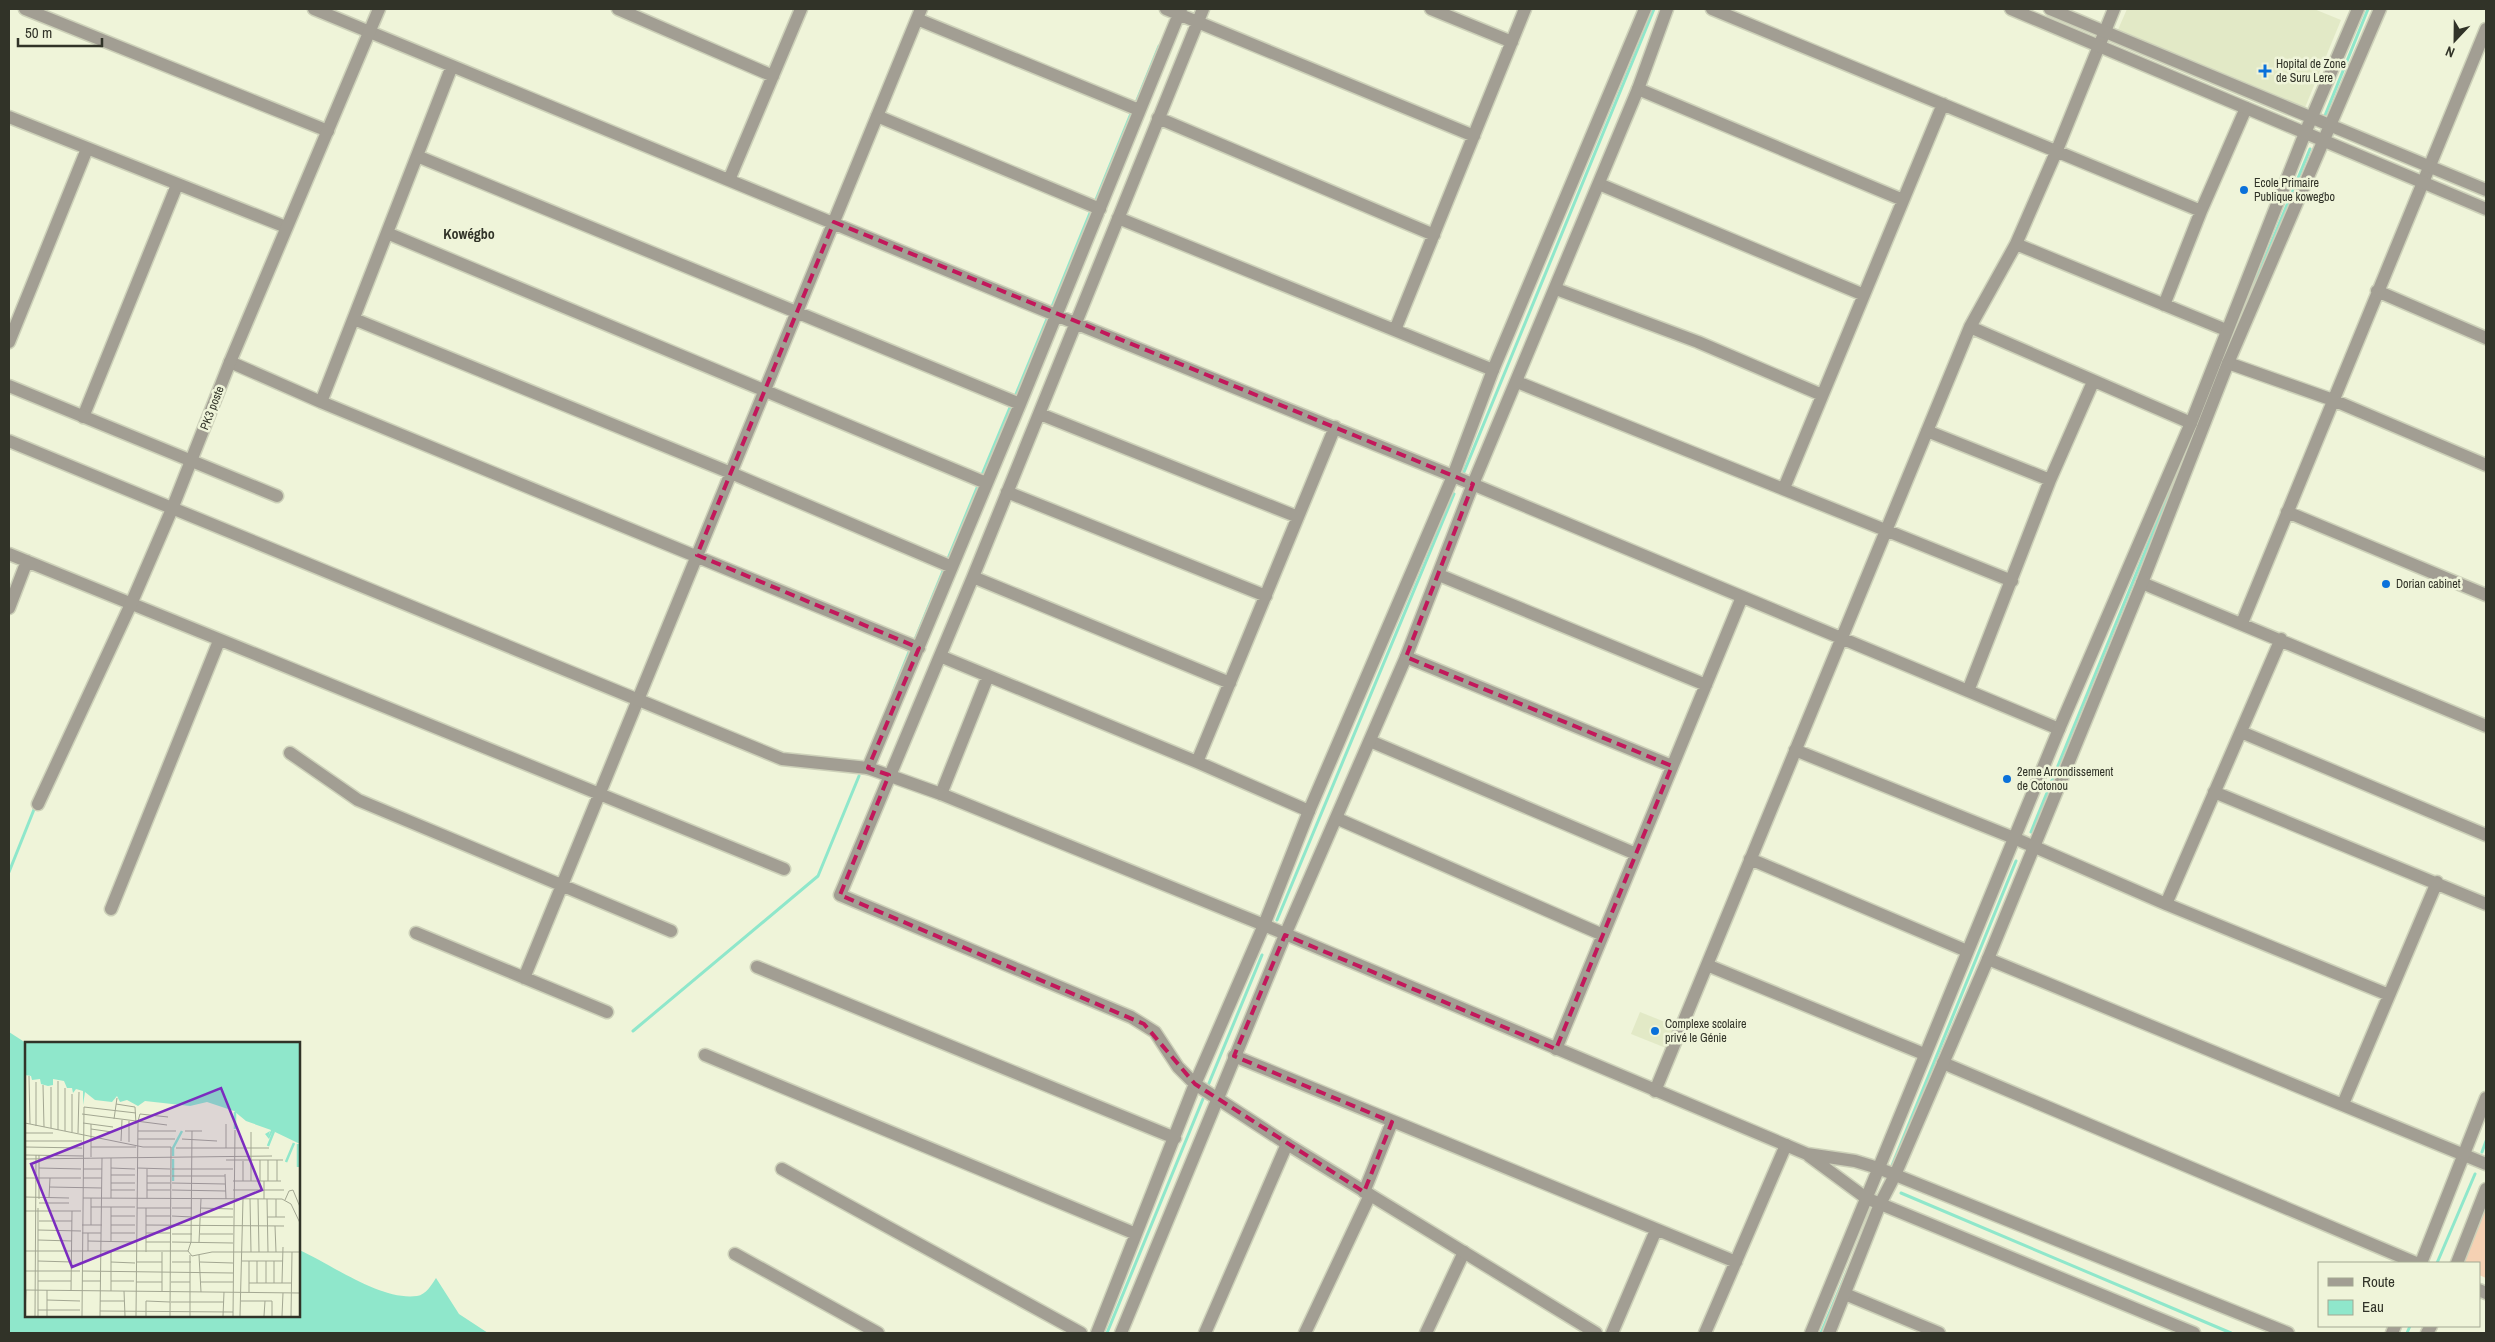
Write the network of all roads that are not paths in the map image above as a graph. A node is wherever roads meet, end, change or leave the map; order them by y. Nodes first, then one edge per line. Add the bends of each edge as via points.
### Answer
1 (25, 9) edge
2 (314, 9) edge
3 (379, 9) edge
4 (618, 9) edge
5 (801, 9) edge
6 (1166, 9) edge
7 (1203, 9) edge
8 (1431, 9) edge
9 (1525, 9) edge
10 (1645, 9) edge
11 (1667, 9) edge
12 (1712, 9) edge
13 (2011, 9) edge
14 (2050, 9) edge
15 (2114, 9) edge
16 (2358, 9) edge
17 (2380, 9) edge
18 (1179, 11) edge
19 (919, 14) edge
20 (1198, 22) junction
21 (2486, 29) edge
22 (369, 32) junction
23 (2105, 32) junction
24 (1512, 42) junction
25 (2099, 45) junction
26 (2481, 54) edge
27 (452, 66) junction
28 (773, 76) junction
29 (1638, 89) junction
30 (1943, 104) junction
31 (2246, 108) junction
32 (1139, 110) junction
33 (877, 116) junction
34 (9, 117) edge
35 (2313, 117) junction
36 (1158, 118) junction
37 (1132, 125) junction
38 (2330, 125) junction
39 (328, 131) junction
40 (2305, 132) junction
41 (1153, 134) junction
42 (1474, 136) junction
43 (2323, 140) junction
44 (87, 149) junction
45 (2058, 150) junction
46 (418, 156) junction
47 (2429, 166) junction
48 (729, 180) junction
49 (2422, 182) junction
50 (1599, 184) junction
51 (177, 185) junction
52 (2486, 190) edge
53 (1903, 200) junction
54 (1100, 209) junction
55 (2486, 210) edge
56 (2201, 211) junction
57 (1118, 218) junction
58 (834, 222) junction
59 (286, 227) junction
60 (387, 234) junction
61 (1434, 235) junction
62 (2016, 244) junction
63 (1556, 289) junction
64 (2377, 291) junction
65 (1864, 295) junction
66 (2164, 305) junction
67 (796, 312) junction
68 (1056, 314) junction
69 (354, 319) junction
70 (1075, 323) junction
71 (1970, 327) junction
72 (1395, 330) junction
73 (2226, 330) junction
74 (2486, 338) edge
75 (9, 342) edge
76 (230, 362) junction
77 (2228, 363) junction
78 (1493, 370) junction
79 (1517, 382) junction
80 (2093, 382) junction
81 (9, 386) edge
82 (764, 390) junction
83 (1822, 395) junction
84 (2333, 400) junction
85 (322, 402) junction
86 (1020, 404) junction
87 (1040, 414) junction
88 (82, 417) junction
89 (2191, 423) junction
90 (1335, 427) junction
91 (1927, 431) junction
92 (9, 441) edge
93 (192, 461) junction
94 (2486, 466) edge
95 (731, 473) junction
96 (1453, 476) junction
97 (2050, 480) junction
98 (986, 483) junction
99 (1473, 484) junction
100 (1784, 488) junction
101 (1007, 492) junction
102 (277, 496) dead end
103 (172, 508) junction
104 (2287, 512) junction
105 (1298, 517) junction
106 (1886, 530) junction
107 (9, 554) edge
108 (697, 555) junction
109 (27, 561) junction
110 (952, 567) junction
111 (1440, 576) junction
112 (973, 577) junction
113 (2012, 581) junction
114 (2142, 583) junction
115 (2486, 595) edge
116 (1266, 596) junction
117 (1742, 597) junction
118 (131, 604) junction
119 (9, 608) edge
120 (2242, 623) junction
121 (1842, 638) junction
122 (2281, 639) junction
123 (219, 641) junction
124 (919, 648) junction
125 (940, 656) junction
126 (1406, 657) junction
127 (988, 676) junction
128 (1230, 683) junction
129 (1706, 685) junction
130 (1968, 691) junction
131 (638, 699) junction
132 (2486, 726) edge
133 (2059, 729) junction
134 (2241, 732) junction
135 (1370, 741) junction
136 (1796, 750) junction
137 (290, 753) dead end
138 (1197, 762) junction
139 (1672, 766) junction
140 (868, 768) junction
141 (889, 775) junction
142 (2214, 792) junction
143 (599, 794) junction
144 (941, 794) junction
145 (38, 804) dead end
146 (1309, 811) junction
147 (1338, 819) junction
148 (2486, 835) edge
149 (2014, 838) junction
150 (2033, 846) junction
151 (1636, 854) junction
152 (1750, 859) junction
153 (784, 869) dead end
154 (2437, 882) junction
155 (561, 885) junction
156 (2166, 904) junction
157 (2486, 904) edge
158 (111, 909) dead end
159 (1264, 925) junction
160 (671, 931) dead end
161 (416, 933) dead end
162 (1603, 934) junction
163 (1285, 935) junction
164 (1968, 951) junction
165 (1988, 958) junction
166 (1707, 965) junction
167 (758, 967) dead end
168 (524, 978) junction
169 (2389, 995) junction
170 (607, 1012) dead end
171 (1556, 1049) junction
172 (1924, 1054) junction
173 (705, 1055) dead end
174 (1234, 1056) junction
175 (1943, 1063) junction
176 (1195, 1084) junction
177 (1655, 1091) junction
178 (1218, 1098) junction
179 (2486, 1098) edge
180 (2343, 1104) junction
181 (1392, 1122) junction
182 (1175, 1138) junction
183 (1287, 1144) junction
184 (1786, 1145) junction
185 (1807, 1154) junction
186 (2462, 1155) junction
187 (2486, 1164) edge
188 (1878, 1168) junction
189 (782, 1169) dead end
190 (1895, 1174) junction
191 (2486, 1189) edge
192 (1367, 1193) junction
193 (1866, 1198) junction
194 (1880, 1204) junction
195 (1656, 1230) junction
196 (1136, 1234) junction
197 (1464, 1252) junction
198 (735, 1254) dead end
199 (1736, 1262) junction
200 (2414, 1262) edge
201 (2421, 1262) edge
202 (2457, 1262) edge
203 (1845, 1294) junction
204 (878, 1333) edge
205 (1081, 1333) edge
206 (1096, 1333) edge
207 (1121, 1333) edge
208 (1205, 1333) edge
209 (1305, 1333) edge
210 (1426, 1333) edge
211 (1596, 1333) edge
212 (1612, 1333) edge
213 (1705, 1333) edge
214 (1811, 1333) edge
215 (1829, 1333) edge
216 (1939, 1333) edge
217 (2194, 1333) edge
218 (2288, 1333) edge

1 - 39 street
2 - 22 street
3 - 22 street, PK3 poste
4 - 28 street
5 - 28 street
6 - 18 street
7 - 20 street
8 - 24 street
9 - 24 street
10 - 78 street
11 - 29 street
12 - 30 street
13 - 25 street
14 - 23 street
15 - 23 street
16 - 35 street
17 - 38 street
18 - 20 street
18 - 32 street
19 - 32 street
19 - 33 street
20 - 36 street
20 - 42 street
21 - 26 street
22 - 27 street
22 - 39 street, PK3 poste
23 - 25 street
23 - 35 street
24 - 42 street
25 - 31 street
25 - 45 street
26 - 47 street
27 - 46 street
27 - 48 street
28 - 48 street
29 - 50 street
29 - 53 street
30 - 45 street
30 - 53 street
31 - 40 street
31 - 56 street
32 - 37 street
33 - 54 street
33 - 58 street
34 - 44 street
35 - 38 street
35 - 40 street
36 - 41 street
36 - 61 street
37 - 41 street
37 - 54 street
38 - 43 street
38 - 47 street
39 - 59 street, PK3 poste
40 - 43 street
40 - 73 street
41 - 57 street
42 - 61 street
43 - 49 street
43 - 77 street
44 - 51 street
44 - 75 street
45 - 56 street
45 - 62 street
46 - 60 street
46 - 67 street
47 - 49 street
47 - 52 street
48 - 58 street
49 - 55 street
49 - 64 street
50 - 63 street
50 - 65 street
51 - 59 street
51 - 88 street
53 - 65 street
54 - 68 street
56 - 66 street
57 - 70 street
57 - 72 street
58 - 67 street
58 - 68 street
59 - 76 street, PK3 poste
60 - 69 street
60 - 82 street
61 - 72 street
62 - 66 street
62 - 71 street
63 - 79 street
63 - 83 street via 1698,342
64 - 74 street
64 - 84 street
65 - 83 street
66 - 73 street
67 - 82 street
67 - 86 street
68 - 70 street
68 - 86 street
69 - 85 street
69 - 95 street
70 - 87 street
70 - 90 street
71 - 80 street
71 - 91 street
72 - 78 street
73 - 89 street
76 - 85 street
76 - 93 street, PK3 poste
77 - 84 street
77 - 114 street
78 - 96 street
79 - 99 street
79 - 100 street
80 - 89 street
80 - 97 street
81 - 88 street
82 - 95 street
82 - 98 street
83 - 100 street
84 - 94 street
84 - 104 street
85 - 108 street
86 - 98 street
87 - 101 street
87 - 105 street
88 - 93 street
89 - 133 street
90 - 96 street
90 - 105 street
91 - 97 street
91 - 106 street
92 - 103 street
93 - 102 street
93 - 103 street, PK3 poste
95 - 108 street
95 - 110 street
96 - 99 street
96 - 146 street
97 - 113 street
98 - 110 street
99 - 111 street
99 - 117 street
100 - 106 street
101 - 112 street
101 - 116 street
103 - 118 street, PK3 poste
103 - 131 street
104 - 115 street
104 - 120 street
105 - 116 street
106 - 113 street
106 - 121 street
107 - 109 street
108 - 124 street
108 - 131 street
109 - 118 street
109 - 119 street
110 - 124 street
111 - 126 street
111 - 129 street
112 - 125 street
112 - 128 street
113 - 130 street
114 - 120 street
114 - 150 street
116 - 128 street
117 - 121 street
117 - 129 street
118 - 123 street
118 - 145 street, PK3 poste
120 - 122 street
121 - 130 street
121 - 136 street
122 - 132 street
122 - 134 street
123 - 143 street
123 - 158 street
124 - 140 street
125 - 127 street
125 - 141 street
126 - 135 street
126 - 139 street
127 - 138 street
127 - 144 street
128 - 138 street
129 - 139 street
130 - 133 street
131 - 140 street via 782,759
131 - 143 street
133 - 149 street
134 - 142 street
134 - 148 street
135 - 147 street
135 - 151 street
136 - 149 street
136 - 152 street
137 - 155 street via 358,800
138 - 146 street
139 - 151 street
140 - 141 street
141 - 144 street
141 - 176 street via 840,895 1138,1021 1154,1032
142 - 154 street
142 - 156 street
143 - 153 street
143 - 155 street
144 - 159 street
146 - 159 street
147 - 162 street
147 - 163 street
149 - 150 street
149 - 164 street
150 - 156 street
150 - 165 street
151 - 162 street
152 - 164 street
152 - 166 street
154 - 157 street
154 - 169 street
155 - 160 street
155 - 168 street
156 - 169 street
159 - 163 street
159 - 176 street
161 - 168 street
162 - 171 street
163 - 171 street
163 - 174 street
164 - 172 street
165 - 175 street
165 - 180 street
166 - 172 street
166 - 177 street
167 - 182 street
168 - 170 street
169 - 180 street
171 - 177 street
172 - 188 street
173 - 196 street
174 - 178 street
174 - 181 street
175 - 190 street
175 - 200 street
176 - 178 street
176 - 182 street
177 - 184 street
178 - 183 street
178 - 207 street
179 - 186 street
180 - 186 street
181 - 192 street
181 - 195 street
182 - 196 street
183 - 192 street
183 - 208 street
184 - 185 street
184 - 199 street
185 - 188 street
185 - 193 street
186 - 187 street
186 - 201 street
188 - 190 street
188 - 193 street
189 - 205 street
190 - 194 street
190 - 218 street
191 - 202 street
192 - 197 street
192 - 209 street
193 - 194 street
193 - 214 street
194 - 203 street
194 - 217 street
195 - 199 street
195 - 212 street
196 - 206 street
197 - 210 street
197 - 211 street
198 - 204 street
199 - 213 street
203 - 215 street
203 - 216 street

